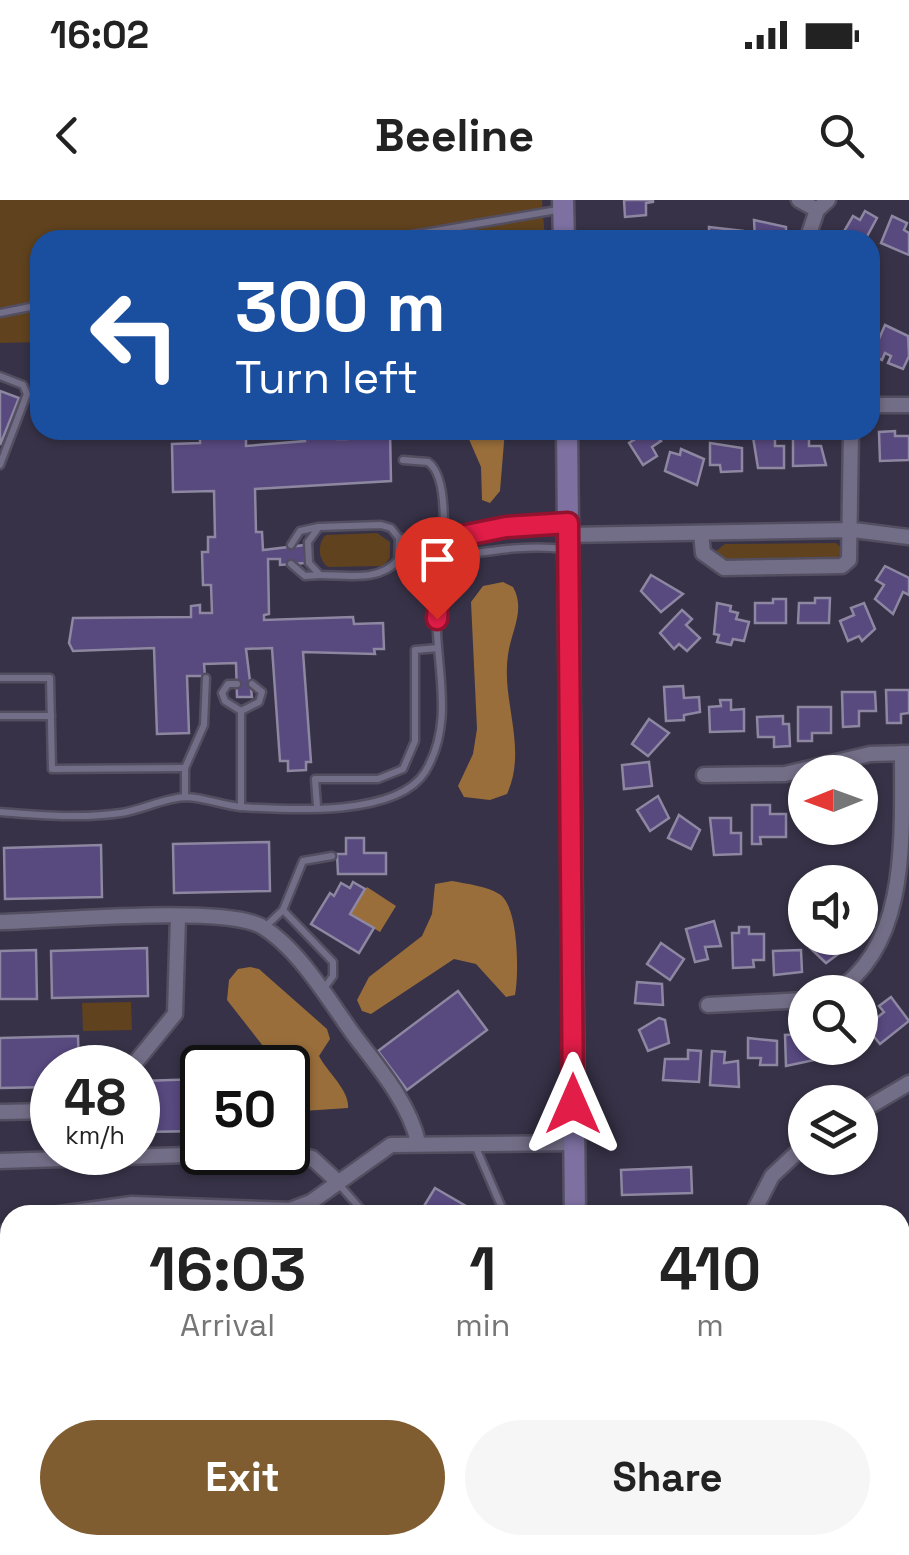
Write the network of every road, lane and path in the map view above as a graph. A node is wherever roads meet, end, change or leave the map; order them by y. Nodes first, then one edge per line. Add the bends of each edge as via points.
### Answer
1 (799, 200) edge
2 (563, 205) edge
3 (822, 205) edge
4 (434, 230) edge
5 (564, 230) edge
6 (811, 230) edge
7 (30, 307) edge
8 (0, 312) edge
9 (0, 376) edge
10 (909, 405) edge
11 (880, 406) edge
12 (567, 440) edge
13 (851, 440) edge
14 (403, 460) dead end
15 (0, 465) edge
16 (320, 527) junction
17 (853, 530) junction
18 (701, 532) junction
19 (568, 536) junction
20 (909, 537) edge
21 (399, 538) junction
22 (442, 540) junction
23 (291, 545) dead end
24 (398, 560) junction
25 (443, 560) junction
26 (292, 564) dead end
27 (320, 575) junction
28 (438, 648) junction
29 (0, 678) edge
30 (206, 678) dead end
31 (237, 684) dead end
32 (252, 684) dead end
33 (242, 710) junction
34 (0, 716) edge
35 (51, 716) junction
36 (906, 753) edge
37 (185, 768) junction
38 (704, 775) dead end
39 (185, 797) junction
40 (242, 806) junction
41 (316, 806) junction
42 (0, 812) edge
43 (332, 856) dead end
44 (284, 910) junction
45 (178, 917) junction
46 (0, 922) edge
47 (264, 928) junction
48 (858, 975) edge
49 (322, 992) junction
50 (788, 1001) edge
51 (708, 1004) dead end
52 (149, 1045) edge
53 (909, 1083) edge
54 (878, 1101) edge
55 (30, 1111) edge
56 (0, 1112) edge
57 (418, 1142) junction
58 (474, 1143) junction
59 (573, 1143) junction
60 (180, 1155) edge
61 (310, 1158) edge
62 (0, 1161) edge
63 (788, 1161) edge
64 (336, 1181) junction
65 (125, 1205) edge
66 (158, 1205) edge
67 (303, 1205) edge
68 (357, 1205) edge
69 (501, 1205) edge
70 (575, 1205) edge
71 (757, 1205) edge

1 - 3 street
2 - 4 lane
2 - 5 main road
3 - 6 street
7 - 8 lane
9 - 15 lane via 23,385 27,394
10 - 11 street
12 - 19 main road
13 - 17 street
14 - 22 lane via 436,468
16 - 21 lane via 381,525
16 - 23 lane via 300,531
16 - 27 lane via 308,542 309,563
17 - 18 street
17 - 18 street via 849,560 832,567 724,568 703,554
17 - 20 street
18 - 19 street
19 - 22 lane via 506,527
19 - 25 lane
19 - 59 main road
21 - 22 lane
21 - 24 lane
22 - 25 lane
24 - 25 lane
24 - 27 lane via 373,575
25 - 28 lane
26 - 27 lane via 305,576
28 - 41 lane via 442,718 425,772 407,793 374,806
28 - 41 lane via 414,650 415,741 403,768 378,779 316,779
29 - 35 lane via 50,678
30 - 37 lane via 204,725
31 - 33 lane via 222,693
32 - 33 lane via 262,692 259,702
33 - 40 lane
34 - 35 lane
35 - 37 lane via 52,769
36 - 38 street via 870,754 785,774
36 - 48 street via 902,882 891,935 876,962
37 - 39 lane
39 - 40 lane
39 - 42 lane via 68,818
40 - 41 lane
43 - 44 lane via 303,862
44 - 47 lane
44 - 49 lane via 332,962
45 - 46 street
45 - 47 street via 245,919
45 - 52 street via 175,1014
47 - 49 street
49 - 57 street via 408,1112
50 - 51 street
53 - 54 street
55 - 56 street
57 - 58 street
57 - 64 street via 377,1150
58 - 59 street
58 - 69 lane
59 - 70 main road
60 - 62 street
61 - 64 street
63 - 71 street
64 - 67 street
64 - 68 lane
65 - 66 street

